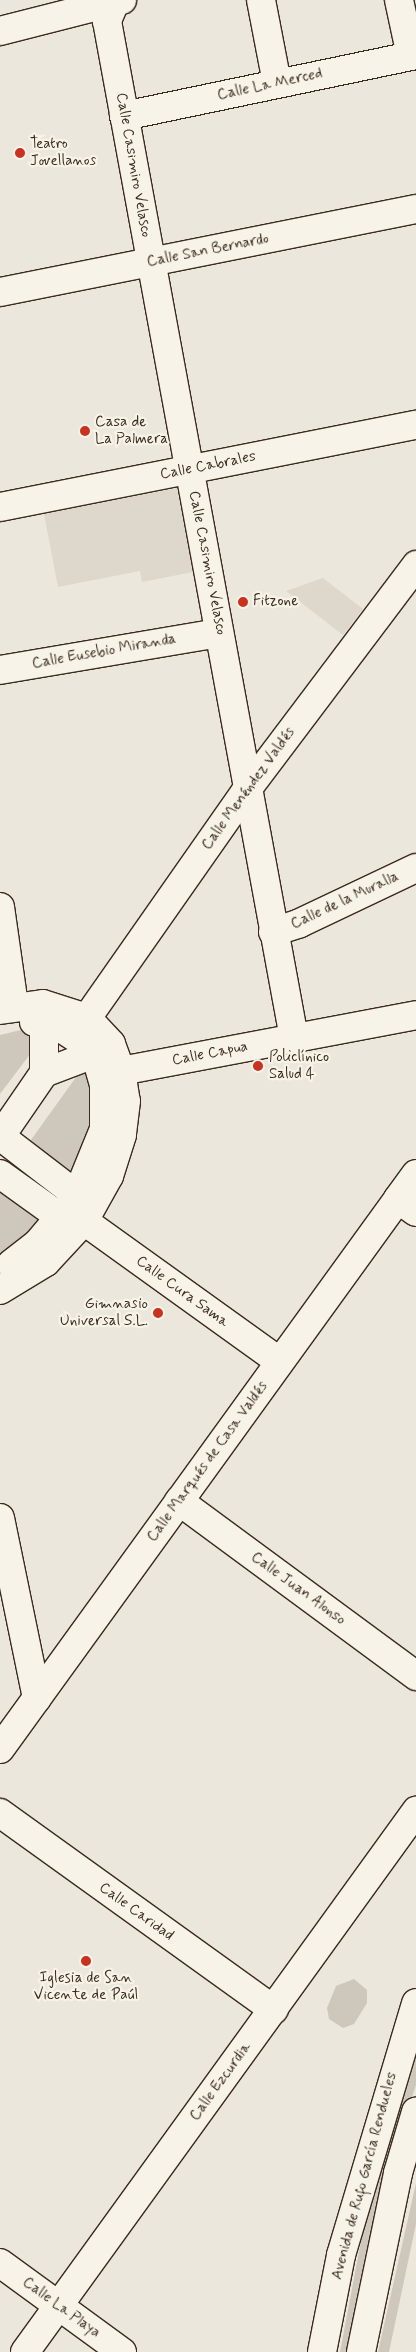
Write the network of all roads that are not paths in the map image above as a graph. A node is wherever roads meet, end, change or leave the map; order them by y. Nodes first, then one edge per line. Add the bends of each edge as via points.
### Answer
1 (261, 0) edge
2 (399, 0) edge
3 (109, 6) edge
4 (0, 31) edge
5 (414, 56) edge
6 (277, 84) junction
7 (124, 116) junction
8 (416, 209) edge
9 (150, 262) junction
10 (0, 292) edge
11 (416, 425) edge
12 (189, 470) junction
13 (0, 507) edge
14 (416, 565) edge
15 (207, 635) dead end
16 (0, 670) edge
17 (246, 791) junction
18 (416, 868) edge
19 (0, 906) edge
20 (273, 932) junction
21 (7, 1007) edge
22 (416, 1015) edge
23 (87, 1018) junction
24 (44, 1021) junction
25 (0, 1028) edge
26 (294, 1038) junction
27 (104, 1063) junction
28 (44, 1073) junction
29 (0, 1136) edge
30 (0, 1174) edge
31 (416, 1174) edge
32 (77, 1195) junction
33 (407, 1205) edge
34 (72, 1219) junction
35 (0, 1271) edge
36 (0, 1290) edge
37 (280, 1362) junction
38 (180, 1501) junction
39 (0, 1518) edge
40 (416, 1676) edge
41 (37, 1698) junction
42 (0, 1749) edge
43 (416, 1811) edge
44 (0, 1813) edge
45 (416, 2003) edge
46 (274, 2010) junction
47 (416, 2112) edge
48 (0, 2263) edge
49 (58, 2305) junction
50 (24, 2352) edge
51 (122, 2352) edge
52 (322, 2352) edge
53 (362, 2352) edge

1 - 6 street
2 - 5 street
3 - 4 street
3 - 7 street, Calle Casimiro Velasco
5 - 6 street, Calle La Merced
6 - 7 street, Calle La Merced
7 - 9 street, Calle Casimiro Velasco
8 - 9 street, Calle San Bernardo
9 - 10 street, Calle San Bernardo
9 - 12 street, Calle Casimiro Velasco
11 - 12 street, Calle Cabrales
12 - 13 street, Calle Cabrales
12 - 17 street, Calle Casimiro Velasco
14 - 17 street, Calle Menéndez Valdés
15 - 16 street, Calle Eusebio Miranda
17 - 20 street, Calle Casimiro Velasco
17 - 23 street, Calle Menéndez Valdés
18 - 20 street, Calle de la Muralla via 300,923
19 - 21 street
20 - 26 street, Calle Casimiro Velasco
21 - 23 street via 43,1004
22 - 26 street, Calle Capua
23 - 27 street via 111,1044
24 - 25 street
24 - 27 street via 65,1028
24 - 28 street
26 - 27 street, Calle Capua
27 - 28 street, Calle Capua
27 - 32 street via 104,1129
27 - 34 street via 126,1101 122,1136 109,1176
28 - 29 street
29 - 32 street
30 - 34 street, Calle Cura Sama
31 - 33 street, Calle Marqués de Casa Valdés
32 - 34 street
33 - 37 street, Calle Marqués de Casa Valdés
34 - 35 street
34 - 36 street via 46,1262
34 - 37 street, Calle Cura Sama
37 - 38 street, Calle Marqués de Casa Valdés
38 - 40 street, Calle Juan Alonso
38 - 41 street, Calle Marqués de Casa Valdés
39 - 41 street
41 - 42 street, Calle Marqués de Casa Valdés
43 - 46 street, Calle Ezcurdia
44 - 46 street, Calle Caridad
45 - 52 street, Avenida de Rufo García Rendueles via 341,2255
46 - 49 street, Calle Ezcurdia
47 - 53 street, Avenida de Rufo García Rendueles via 398,2173
48 - 49 street, Calle La Playa
49 - 50 street, Calle Ezcurdia
49 - 51 street, Calle La Playa

